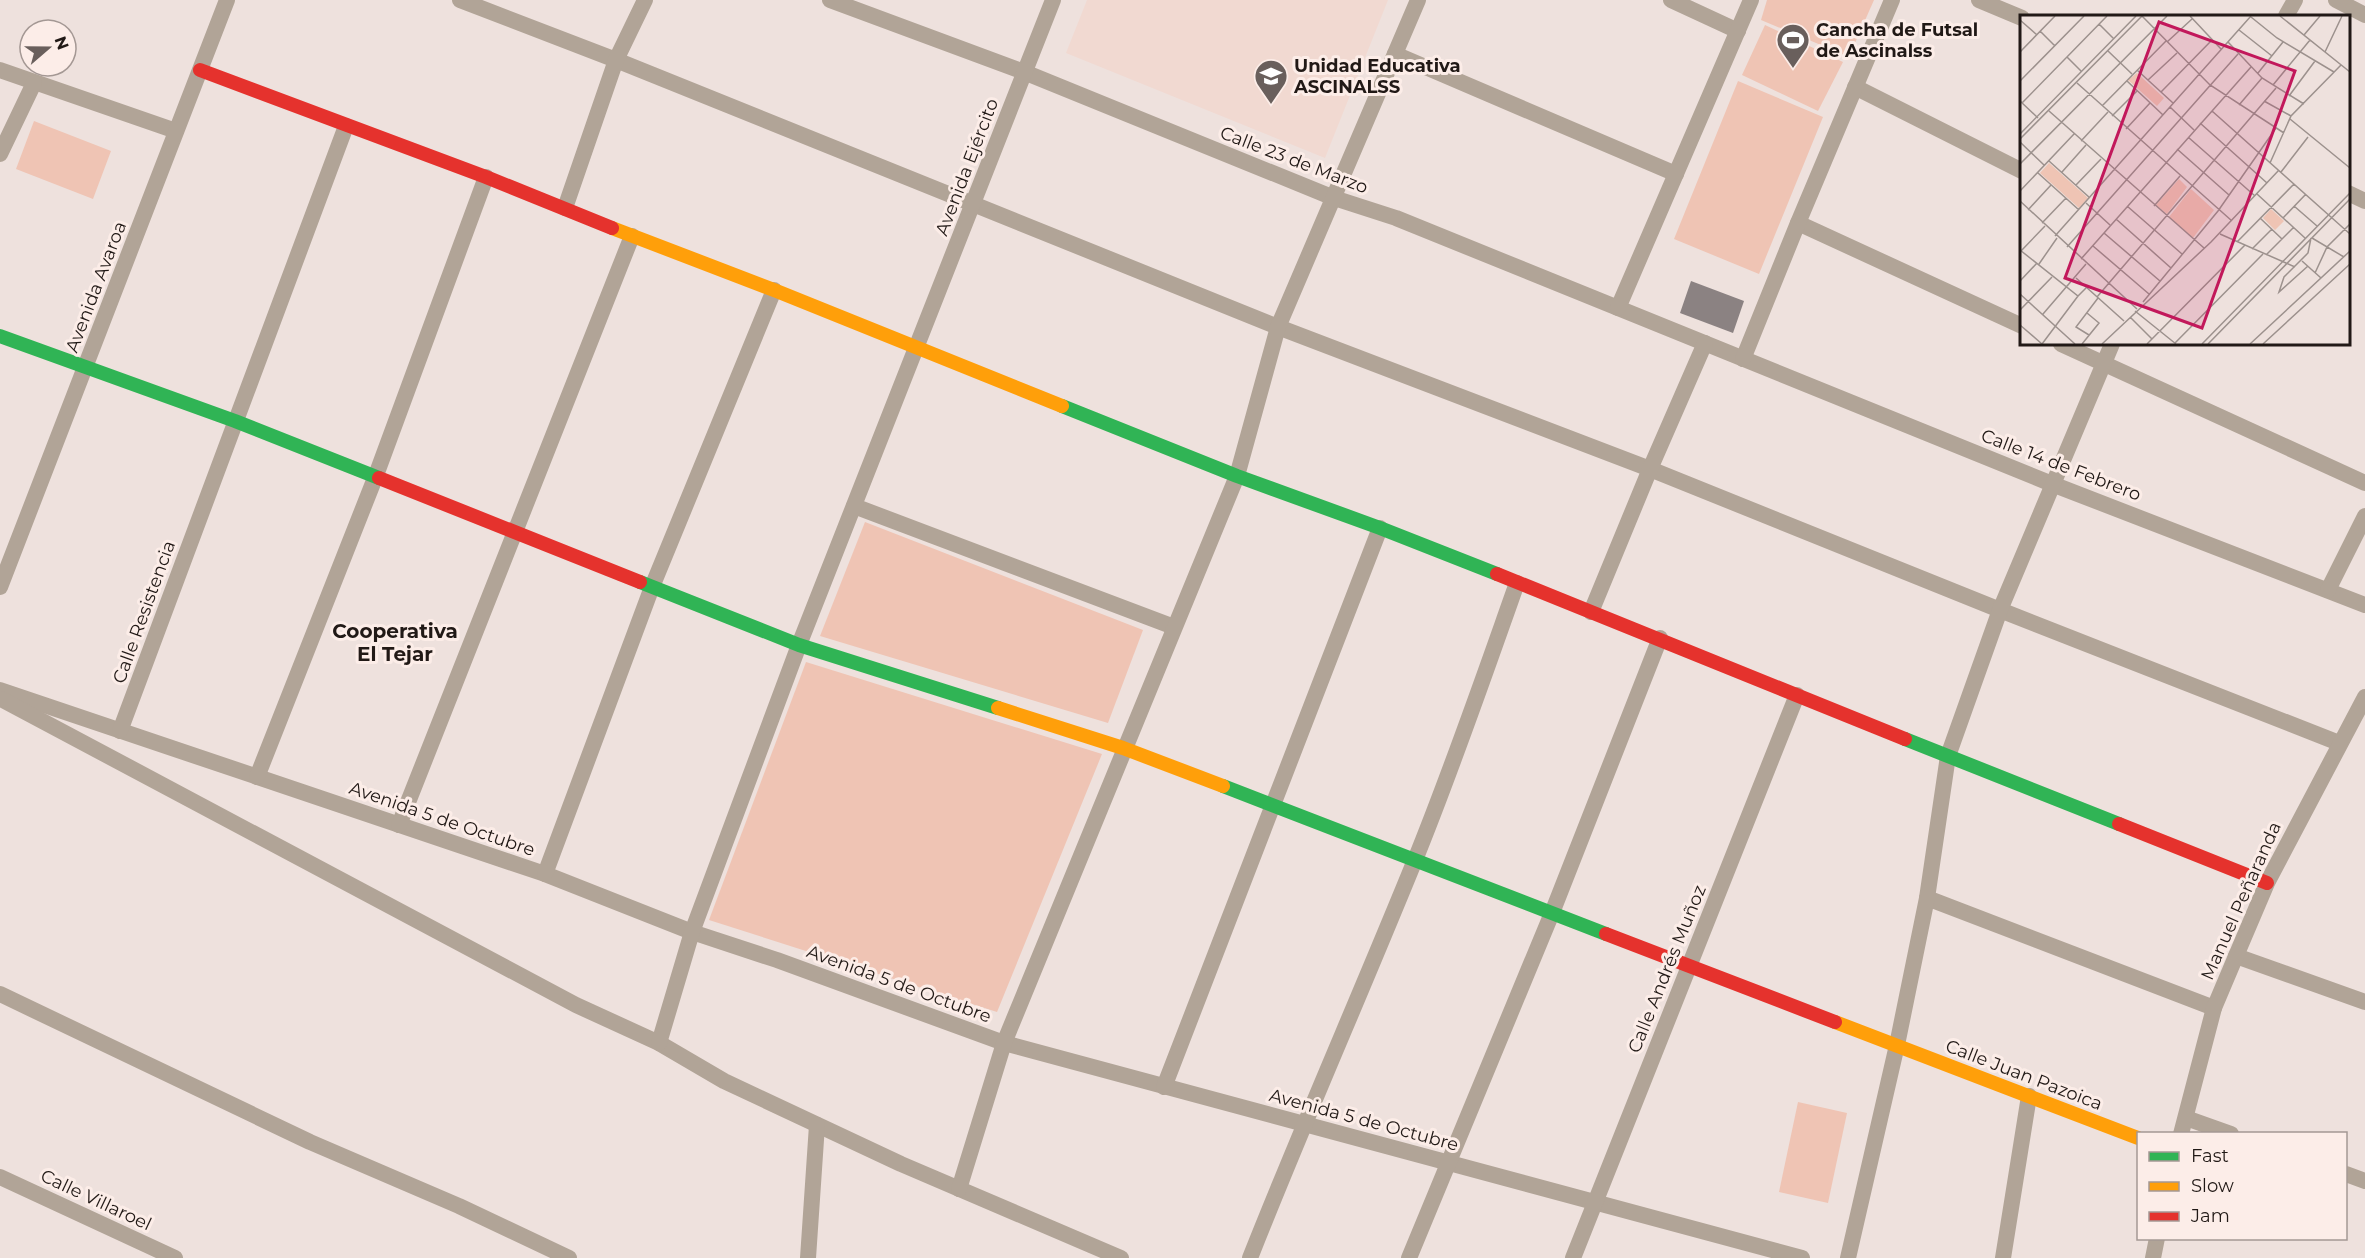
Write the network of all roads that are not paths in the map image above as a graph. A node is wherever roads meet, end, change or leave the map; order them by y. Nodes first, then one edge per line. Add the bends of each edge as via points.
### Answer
1 (227, 0) edge
2 (460, 0) edge
3 (645, 0) edge
4 (830, 0) edge
5 (1053, 0) edge
6 (1418, 0) edge
7 (1671, 0) edge
8 (1751, 0) edge
9 (1892, 0) edge
10 (1979, 0) edge
11 (2295, 0) edge
12 (2336, 0) edge
13 (2287, 15) edge
14 (2365, 15) edge
15 (2020, 17) edge
16 (1738, 31) junction
17 (1395, 54) junction
18 (616, 60) junction
19 (0, 69) edge
20 (200, 70) junction
21 (1024, 72) junction
22 (34, 83) junction
23 (1855, 87) junction
24 (346, 126) junction
25 (176, 131) junction
26 (0, 154) edge
27 (2020, 170) edge
28 (1676, 174) junction
29 (486, 177) junction
30 (2350, 194) edge
31 (1334, 198) junction
32 (2365, 201) edge
33 (973, 205) junction
34 (565, 208) junction
35 (1798, 223) junction
36 (632, 237) junction
37 (774, 290) junction
38 (1618, 308) junction
39 (2020, 325) edge
40 (1278, 327) junction
41 (0, 336) edge
42 (1705, 344) junction
43 (2063, 345) edge
44 (2112, 345) edge
45 (916, 348) junction
46 (1743, 359) junction
47 (2103, 363) junction
48 (87, 368) junction
49 (235, 422) junction
50 (1650, 469) junction
51 (1237, 476) junction
52 (375, 478) junction
53 (2365, 483) edge
54 (2052, 484) junction
55 (854, 506) junction
56 (2365, 516) edge
57 (1380, 528) junction
58 (514, 533) junction
59 (1517, 583) junction
60 (0, 587) edge
61 (652, 587) junction
62 (2328, 590) junction
63 (2365, 605) edge
64 (2000, 610) junction
65 (1590, 612) junction
66 (1174, 627) junction
67 (1660, 638) junction
68 (799, 645) junction
69 (0, 690) edge
70 (1797, 694) junction
71 (2365, 697) edge
72 (0, 699) edge
73 (120, 731) junction
74 (2339, 742) junction
75 (1123, 748) junction
76 (1948, 756) junction
77 (257, 777) junction
78 (1272, 806) junction
79 (399, 825) junction
80 (1415, 860) junction
81 (545, 874) junction
82 (2266, 883) junction
83 (1927, 898) junction
84 (1552, 913) junction
85 (692, 932) junction
86 (2236, 956) junction
87 (1690, 966) junction
88 (0, 994) edge
89 (2365, 1002) edge
90 (2214, 1008) junction
91 (659, 1043) junction
92 (1004, 1043) junction
93 (1897, 1045) junction
94 (1164, 1087) junction
95 (2029, 1096) junction
96 (1303, 1124) junction
97 (817, 1125) junction
98 (2184, 1126) edge
99 (2219, 1132) edge
100 (2137, 1137) edge
101 (1448, 1163) junction
102 (2347, 1174) edge
103 (0, 1177) edge
104 (2365, 1181) edge
105 (959, 1190) junction
106 (1596, 1203) junction
107 (2157, 1240) edge
108 (175, 1258) edge
109 (569, 1258) edge
110 (808, 1258) edge
111 (1121, 1258) edge
112 (1250, 1258) edge
113 (1409, 1258) edge
114 (1573, 1258) edge
115 (1802, 1258) edge
116 (1848, 1258) edge
117 (2003, 1258) edge
118 (2153, 1258) edge

1 - 20 street, Avenida Avaroa
2 - 18 street
3 - 18 street
4 - 21 street, Calle 23 de Marzo
5 - 21 street, Avenida Ejército
6 - 17 street
7 - 16 street
8 - 16 street
9 - 23 street
10 - 15 street
11 - 13 street
12 - 14 street
16 - 28 street
17 - 28 street
17 - 31 street
18 - 33 street
18 - 34 street
19 - 22 street
20 - 24 street
20 - 25 street, Avenida Avaroa
21 - 31 street, Calle 23 de Marzo
21 - 33 street, Avenida Ejército
22 - 25 street
22 - 26 street
23 - 27 street
23 - 35 street
24 - 29 street
24 - 49 street, Calle Resistencia
25 - 48 street, Avenida Avaroa
28 - 38 street
29 - 34 street
29 - 52 street
30 - 32 street
31 - 38 street, Calle 23 de Marzo via 1396,218
31 - 40 street
33 - 40 street
33 - 45 street, Avenida Ejército
34 - 36 street
35 - 39 street
35 - 46 street
36 - 37 street
36 - 58 street
37 - 45 street
37 - 61 street
38 - 42 street, Calle 23 de Marzo
40 - 50 street
40 - 51 street
41 - 48 street, Calle Juan Pazoica
42 - 46 street, Calle 23 de Marzo
42 - 50 street
43 - 47 street
44 - 47 street
45 - 51 street
45 - 55 street, Avenida Ejército
46 - 54 street, Calle 14 de Febrero
47 - 53 street
47 - 54 street
48 - 49 street, Calle Juan Pazoica
48 - 60 street, Avenida Avaroa
49 - 52 street, Calle Juan Pazoica
49 - 73 street, Calle Resistencia
50 - 64 street
50 - 65 street
51 - 57 street
51 - 66 street
52 - 58 street, Calle Juan Pazoica
52 - 77 street
54 - 62 street, Calle 14 de Febrero
54 - 64 street
55 - 66 street
55 - 68 street, Avenida Ejército
56 - 62 street
57 - 59 street
57 - 78 street
58 - 61 street, Calle Juan Pazoica
58 - 79 street
59 - 65 street
59 - 80 street
61 - 68 street, Calle Juan Pazoica
61 - 81 street
62 - 63 street, Calle 14 de Febrero
64 - 74 street
64 - 76 street
65 - 67 street
66 - 75 street
67 - 70 street
67 - 84 street
68 - 75 street, Calle Juan Pazoica
68 - 85 street, Avenida Ejército
69 - 73 street, Avenida 5 de Octubre
70 - 76 street
70 - 87 street, Calle Andrés Muñoz
71 - 74 street, Manuel Peñaranda
72 - 91 street via 576,1005
73 - 77 street, Avenida 5 de Octubre
74 - 82 street, Manuel Peñaranda
75 - 78 street, Calle Juan Pazoica
75 - 92 street
76 - 82 street
76 - 83 street
77 - 79 street, Avenida 5 de Octubre
78 - 80 street, Calle Juan Pazoica
78 - 94 street
79 - 81 street, Avenida 5 de Octubre
80 - 84 street, Calle Juan Pazoica
80 - 96 street
81 - 85 street, Avenida 5 de Octubre
82 - 86 street, Manuel Peñaranda
83 - 90 street
83 - 93 street
84 - 87 street, Calle Juan Pazoica
84 - 101 street
85 - 91 street, Avenida Ejército
85 - 92 street, Avenida 5 de Octubre
86 - 89 street
86 - 90 street, Manuel Peñaranda
87 - 93 street, Calle Juan Pazoica
87 - 106 street, Calle Andrés Muñoz
88 - 109 street via 300,1137
90 - 98 street, Manuel Peñaranda
91 - 97 street via 724,1081
92 - 94 street, Avenida 5 de Octubre
92 - 105 street
93 - 95 street, Calle Juan Pazoica
93 - 116 street
94 - 96 street, Avenida 5 de Octubre
95 - 100 street, Calle Juan Pazoica
95 - 117 street
96 - 101 street, Avenida 5 de Octubre
96 - 112 street
97 - 105 street
97 - 110 street
98 - 99 street
101 - 106 street, Avenida 5 de Octubre
101 - 113 street
102 - 104 street
103 - 108 street, Calle Villaroel
105 - 111 street
106 - 114 street, Calle Andrés Muñoz
106 - 115 street, Avenida 5 de Octubre
107 - 118 street

